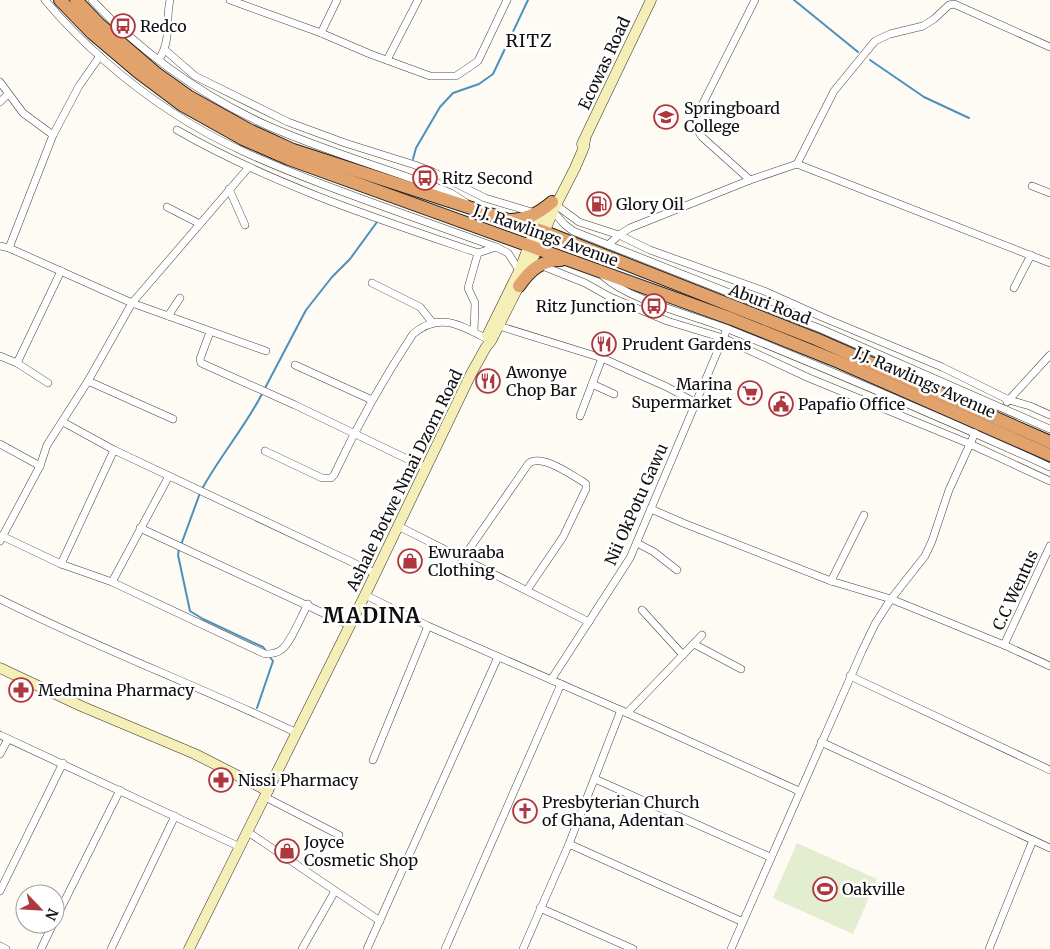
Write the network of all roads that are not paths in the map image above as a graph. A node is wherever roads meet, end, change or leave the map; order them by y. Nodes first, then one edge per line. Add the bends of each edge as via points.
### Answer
1 (44, 0) edge
2 (60, 0) edge
3 (76, 0) edge
4 (92, 0) edge
5 (170, 0) edge
6 (337, 0) edge
7 (418, 0) edge
8 (507, 0) edge
9 (651, 0) edge
10 (755, 0) edge
11 (233, 1) edge
12 (322, 33) junction
13 (88, 37) junction
14 (1050, 48) edge
15 (165, 50) junction
16 (100, 56) junction
17 (159, 60) junction
18 (387, 60) junction
19 (0, 82) edge
20 (8, 94) junction
21 (0, 102) edge
22 (221, 108) junction
23 (177, 130) dead end
24 (53, 135) junction
25 (797, 164) junction
26 (249, 167) junction
27 (321, 177) junction
28 (750, 180) junction
29 (1032, 186) dead end
30 (229, 189) junction
31 (1050, 193) edge
32 (555, 204) junction
33 (167, 207) dead end
34 (472, 209) joint
35 (537, 214) junction
36 (506, 220) junction
37 (200, 224) junction
38 (245, 225) dead end
39 (619, 235) junction
40 (536, 239) junction
41 (608, 245) junction
42 (0, 246) edge
43 (496, 247) junction
44 (9, 248) junction
45 (478, 253) junction
46 (1030, 255) junction
47 (566, 260) junction
48 (1050, 263) edge
49 (539, 265) junction
50 (520, 269) junction
51 (61, 271) junction
52 (599, 272) junction
53 (372, 283) dead end
54 (519, 286) junction
55 (1014, 288) dead end
56 (180, 298) dead end
57 (132, 302) junction
58 (743, 304) junction
59 (168, 316) junction
60 (432, 322) junction
61 (499, 326) junction
62 (727, 329) junction
63 (210, 332) junction
64 (474, 332) junction
65 (723, 338) junction
66 (488, 342) junction
67 (266, 351) dead end
68 (1050, 355) edge
69 (0, 356) edge
70 (602, 358) junction
71 (17, 363) junction
72 (296, 365) dead end
73 (836, 367) junction
74 (88, 381) junction
75 (48, 383) dead end
76 (592, 384) junction
77 (614, 394) dead end
78 (372, 400) junction
79 (1009, 400) junction
80 (696, 403) junction
81 (1001, 408) junction
82 (1050, 415) edge
83 (580, 416) dead end
84 (173, 418) dead end
85 (63, 422) junction
86 (1050, 430) edge
87 (974, 433) junction
88 (354, 434) junction
89 (1050, 442) edge
90 (0, 444) edge
91 (970, 444) junction
92 (114, 450) junction
93 (265, 451) dead end
94 (1050, 454) edge
95 (40, 466) junction
96 (1050, 467) edge
97 (426, 468) junction
98 (168, 476) junction
99 (1050, 481) edge
100 (651, 509) junction
101 (864, 515) dead end
102 (398, 526) junction
103 (140, 528) junction
104 (1, 539) edge
105 (637, 543) junction
106 (1050, 546) edge
107 (463, 558) junction
108 (61, 564) junction
109 (677, 570) dead end
110 (375, 573) junction
111 (831, 580) junction
112 (112, 582) junction
113 (527, 590) junction
114 (365, 595) junction
115 (0, 599) edge
116 (891, 599) junction
117 (308, 604) junction
118 (642, 610) dead end
119 (589, 622) junction
120 (349, 625) junction
121 (428, 626) junction
122 (702, 635) dead end
123 (694, 644) junction
124 (1004, 645) junction
125 (683, 655) junction
126 (498, 656) junction
127 (1050, 666) edge
128 (0, 668) edge
129 (741, 669) dead end
130 (850, 676) junction
131 (551, 680) junction
132 (561, 684) junction
133 (624, 712) junction
134 (296, 733) junction
135 (0, 735) edge
136 (8, 738) junction
137 (821, 742) junction
138 (0, 754) edge
139 (373, 760) dead end
140 (63, 763) junction
141 (1050, 770) edge
142 (595, 779) junction
143 (120, 790) junction
144 (800, 791) junction
145 (267, 794) junction
146 (175, 816) junction
147 (248, 832) junction
148 (339, 835) dead end
149 (1033, 840) junction
150 (569, 844) junction
151 (240, 847) junction
152 (1050, 848) edge
153 (770, 857) junction
154 (0, 891) edge
155 (335, 891) junction
156 (65, 900) edge
157 (540, 908) junction
158 (380, 921) junction
159 (743, 922) junction
160 (48, 934) edge
161 (0, 946) edge
162 (6, 949) edge
163 (40, 949) edge
164 (111, 949) edge
165 (189, 949) edge
166 (302, 949) edge
167 (367, 949) edge
168 (445, 949) edge
169 (523, 949) edge
170 (633, 949) edge
171 (731, 949) edge
172 (989, 949) edge

1 - 13 street
2 - 13 highway, J.J. Rawlings Avenue
3 - 22 highway, J.J. Rawlings Avenue via 145,65 188,96
4 - 17 street via 117,26
5 - 15 street
6 - 12 street
7 - 18 street
8 - 18 street via 478,62 456,76 430,76
9 - 32 main road, Ecowas Road
10 - 28 street via 696,117 697,130 702,137
11 - 12 street
12 - 18 street
13 - 16 street
13 - 27 highway, J.J. Rawlings Avenue via 182,105
14 - 25 street via 954,4 948,6 923,26 875,41 834,91
15 - 17 street
15 - 35 street via 195,76 288,122 415,165 484,198
16 - 24 street via 79,86
16 - 27 street via 172,112 206,132 239,149
17 - 22 street
19 - 20 street
20 - 21 street
20 - 24 street via 23,113
22 - 34 highway, J.J. Rawlings Avenue via 248,130 293,150
23 - 26 street
24 - 44 street
25 - 28 street
25 - 46 street
26 - 30 street
26 - 45 street via 325,199
27 - 40 highway, J.J. Rawlings Avenue via 479,228
27 - 43 street
28 - 39 street
29 - 31 street
30 - 37 street
30 - 38 street
32 - 35 highway
32 - 39 street via 573,219
32 - 40 main road, Ecowas Road
32 - 41 street via 564,224 572,231
33 - 37 street
34 - 36 highway, Aburi Road
35 - 36 highway
36 - 40 highway, Aburi Road
37 - 57 street
39 - 41 street
39 - 79 street via 650,250 764,291 962,376
40 - 47 highway, J.J. Rawlings Avenue
40 - 50 main road
40 - 54 main road
40 - 58 highway, Aburi Road via 580,247
41 - 58 street
42 - 44 street
43 - 45 street
43 - 50 street via 508,253
44 - 51 street
45 - 64 street via 468,288 475,303
46 - 48 street
46 - 55 street
47 - 49 highway
47 - 52 highway, J.J. Rawlings Avenue
49 - 54 highway
49 - 65 street via 659,318
50 - 66 main road
51 - 57 street
51 - 71 street
52 - 62 street via 617,287 646,300
52 - 73 highway, J.J. Rawlings Avenue via 732,319
53 - 60 street via 420,307
54 - 61 main road
56 - 59 street
57 - 59 street
57 - 74 street
58 - 81 street via 820,329
58 - 89 highway, Aburi Road via 816,340
59 - 63 street
60 - 64 street via 459,325
60 - 78 street via 413,334
61 - 66 main road
61 - 70 street
62 - 65 street, Nii OkPotu Gawu
62 - 73 street
63 - 67 street
63 - 88 street via 201,363
64 - 66 street
65 - 80 street, Nii OkPotu Gawu
65 - 91 street via 809,378
66 - 97 main road, Ashale Botwe Nmai Dzorn Road
68 - 79 street
69 - 71 street
70 - 76 street
70 - 80 street
71 - 75 street
72 - 78 street
73 - 87 street
73 - 94 highway, J.J. Rawlings Avenue
74 - 84 street
74 - 85 street
76 - 77 street
76 - 83 street
78 - 88 street
79 - 81 street
79 - 82 street
80 - 100 street, Nii OkPotu Gawu
81 - 86 street
85 - 92 street
85 - 95 street via 47,445
87 - 91 street
87 - 96 street
88 - 93 street via 334,475 327,479
88 - 97 street
90 - 95 street
91 - 99 street
91 - 116 street via 925,556
92 - 98 street
92 - 108 street
95 - 104 street
97 - 102 main road, Ashale Botwe Nmai Dzorn Road
98 - 103 street
98 - 110 street
100 - 105 street, Nii OkPotu Gawu
100 - 111 street
101 - 111 street
102 - 107 street
102 - 110 main road, Ashale Botwe Nmai Dzorn Road
103 - 112 street
103 - 117 street
104 - 108 street
105 - 109 street
105 - 119 street, Nii OkPotu Gawu
106 - 124 street, C.C Wentus
107 - 113 street
107 - 113 street via 529,463 532,460 544,461 582,481 586,489 563,537
108 - 112 street
110 - 114 main road, Ashale Botwe Nmai Dzorn Road
111 - 116 street
112 - 117 street via 265,654 273,654 287,644
113 - 119 street
114 - 120 main road, Ashale Botwe Nmai Dzorn Road
114 - 121 street
115 - 134 street
116 - 124 street
116 - 130 street
117 - 120 street
118 - 125 street
119 - 131 street, Nii OkPotu Gawu
120 - 134 main road, Ashale Botwe Nmai Dzorn Road
121 - 126 street
121 - 139 street
122 - 123 street
123 - 125 street
123 - 129 street
124 - 127 street
125 - 133 street
126 - 131 street
126 - 158 street
128 - 145 main road via 195,754
130 - 137 street
130 - 141 street
131 - 132 street
132 - 133 street
132 - 168 street
133 - 142 street
133 - 144 street
134 - 145 main road, Ashale Botwe Nmai Dzorn Road
135 - 136 street
136 - 138 street
136 - 140 street
137 - 144 street
137 - 149 street
140 - 143 street
140 - 154 street
142 - 150 street
142 - 153 street
143 - 146 street
143 - 156 street
144 - 153 street
145 - 147 main road, Ashale Botwe Nmai Dzorn Road
145 - 148 street
146 - 151 street
146 - 164 street
147 - 151 main road, Ashale Botwe Nmai Dzorn Road
147 - 155 street
149 - 152 street
149 - 172 street
150 - 157 street
150 - 159 street
151 - 165 main road, Ashale Botwe Nmai Dzorn Road
153 - 159 street
155 - 158 street
155 - 166 street
157 - 169 street
157 - 170 street
158 - 167 street
159 - 171 street
160 - 163 street
161 - 162 street

